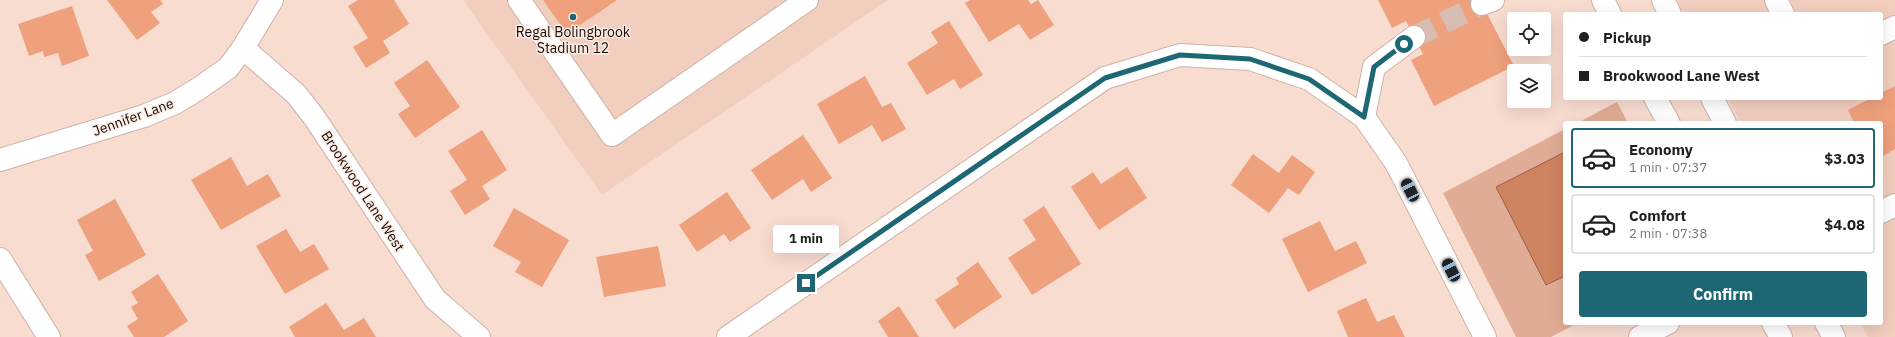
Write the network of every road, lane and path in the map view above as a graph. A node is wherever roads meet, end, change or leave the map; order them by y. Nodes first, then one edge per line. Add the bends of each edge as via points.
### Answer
1 (272, 0) edge
2 (519, 0) edge
3 (806, 0) edge
4 (1603, 0) edge
5 (1663, 0) edge
6 (1776, 0) edge
7 (1609, 12) edge
8 (1669, 12) edge
9 (1782, 12) edge
10 (1895, 27) edge
11 (1883, 33) edge
12 (1414, 37) tunnel mouth
13 (243, 48) junction
14 (1656, 100) edge
15 (1713, 100) edge
16 (1364, 117) junction
17 (1668, 121) edge
18 (1724, 121) edge
19 (0, 160) edge
20 (1895, 205) edge
21 (1883, 211) edge
22 (0, 259) edge
23 (1664, 325) edge
24 (1774, 325) edge
25 (1827, 325) edge
26 (49, 337) edge
27 (479, 337) edge
28 (728, 337) edge
29 (1485, 337) edge
30 (1640, 337) edge
31 (1780, 337) edge
32 (1834, 337) edge

1 - 13 street, Jennifer Lane
2 - 3 street via 612,135
4 - 7 street
5 - 8 street
6 - 9 street
10 - 11 street
12 - 16 street via 1374,67
13 - 19 street, Jennifer Lane via 228,68 175,103 144,116
13 - 27 street, Brookwood Lane West via 296,94 435,299
14 - 17 street
15 - 18 street
16 - 28 street via 1309,79 1250,59 1180,55 1105,78
16 - 29 street via 1396,163
20 - 21 street
22 - 26 street
23 - 30 street
24 - 31 street
25 - 32 street

